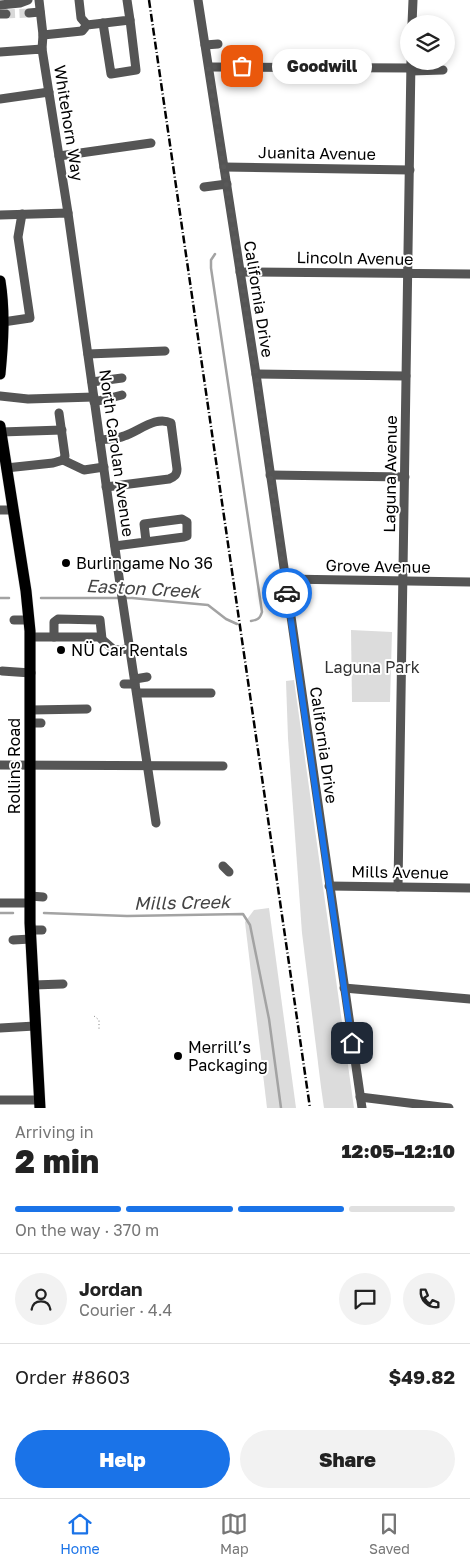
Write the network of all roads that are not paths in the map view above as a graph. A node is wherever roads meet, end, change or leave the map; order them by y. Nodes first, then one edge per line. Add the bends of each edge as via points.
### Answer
1 (28, 0) edge
2 (39, 0) edge
3 (79, 0) edge
4 (128, 0) edge
5 (198, 0) edge
6 (0, 5) edge
7 (40, 12) junction
8 (29, 13) tunnel mouth
9 (130, 20) junction
10 (103, 23) junction
11 (86, 25) junction
12 (43, 35) junction
13 (218, 44) dead end
14 (205, 45) junction
15 (42, 49) junction
16 (0, 52) edge
17 (208, 67) junction
18 (400, 67) edge
19 (411, 70) edge
20 (49, 92) junction
21 (0, 100) edge
22 (150, 142) dead end
23 (59, 156) junction
24 (224, 167) junction
25 (410, 170) junction
26 (227, 184) junction
27 (204, 187) dead end
28 (68, 213) junction
29 (22, 214) junction
30 (0, 215) edge
31 (240, 272) junction
32 (408, 274) junction
33 (470, 274) edge
34 (0, 281) edge
35 (2, 317) edge
36 (165, 351) dead end
37 (88, 354) junction
38 (0, 374) edge
39 (256, 374) junction
40 (406, 376) junction
41 (122, 378) dead end
42 (92, 382) junction
43 (122, 395) dead end
44 (0, 396) edge
45 (94, 399) junction
46 (59, 413) dead end
47 (62, 430) junction
48 (1, 435) edge
49 (100, 440) junction
50 (63, 460) junction
51 (104, 467) junction
52 (6, 468) junction
53 (270, 475) junction
54 (405, 477) junction
55 (106, 487) junction
56 (0, 510) edge
57 (13, 510) junction
58 (146, 541) junction
59 (115, 546) junction
60 (285, 579) junction
61 (403, 581) junction
62 (470, 582) edge
63 (14, 620) dead end
64 (29, 620) junction
65 (30, 636) junction
66 (54, 636) junction
67 (102, 639) junction
68 (130, 649) junction
69 (2, 671) dead end
70 (31, 674) junction
71 (147, 678) dead end
72 (124, 684) dead end
73 (136, 685) junction
74 (211, 693) dead end
75 (87, 709) dead end
76 (30, 710) junction
77 (131, 723) dead end
78 (141, 723) junction
79 (0, 765) edge
80 (30, 765) junction
81 (148, 765) junction
82 (223, 766) dead end
83 (158, 823) dead end
84 (329, 886) junction
85 (398, 887) junction
86 (470, 888) edge
87 (43, 897) dead end
88 (30, 900) junction
89 (4, 902) edge
90 (35, 933) junction
91 (12, 940) dead end
92 (63, 984) dead end
93 (33, 985) junction
94 (344, 988) junction
95 (470, 999) edge
96 (35, 1026) junction
97 (0, 1028) edge
98 (360, 1098) junction
99 (0, 1100) edge
100 (39, 1104) edge
101 (362, 1108) edge
102 (449, 1108) edge

1 - 6 street
2 - 7 street
3 - 11 street via 81,18
4 - 9 street
5 - 14 street, California Drive
7 - 8 street
7 - 12 street
9 - 10 street
9 - 10 street via 136,70 111,74
10 - 11 street
11 - 12 street via 82,32
12 - 15 street
13 - 14 street
14 - 17 street, California Drive
15 - 16 street, Whitehorn Way
15 - 20 street, Whitehorn Way
17 - 18 street
17 - 24 street, California Drive
19 - 25 street, Laguna Avenue
20 - 21 street
20 - 23 street, Whitehorn Way
22 - 23 street
23 - 28 street, Whitehorn Way
24 - 25 street, Juanita Avenue via 264,165
24 - 26 street, California Drive
25 - 32 street, Laguna Avenue
26 - 27 street
26 - 31 street, California Drive
28 - 29 street
28 - 37 street, North Carolan Avenue
29 - 30 street
29 - 35 street via 18,237 30,318
31 - 32 street, Lincoln Avenue
31 - 39 street, California Drive
32 - 33 street, Lincoln Avenue
32 - 40 street, Laguna Avenue
34 - 35 main road
35 - 38 main road
36 - 37 street
37 - 42 street, North Carolan Avenue
39 - 40 street
39 - 53 street, California Drive
40 - 54 street, Laguna Avenue
41 - 42 street
42 - 45 street, North Carolan Avenue
43 - 45 street
44 - 45 street
45 - 49 street, North Carolan Avenue
46 - 47 street
47 - 48 street
47 - 50 street
48 - 52 main road, Rollins Road
49 - 51 street, North Carolan Avenue
49 - 55 street via 124,436 152,423 171,423 177,469 174,477
50 - 51 street via 84,470
50 - 52 street
51 - 55 street, North Carolan Avenue
52 - 57 main road, Rollins Road
53 - 54 street
53 - 60 street, California Drive
54 - 61 street, Laguna Avenue
55 - 59 street, North Carolan Avenue
56 - 57 street
57 - 64 main road, Rollins Road
58 - 58 street via 187,536 186,522 182,519 144,524
58 - 59 street
59 - 68 street, North Carolan Avenue
60 - 61 street, Grove Avenue
60 - 84 street, California Drive
61 - 62 street, Grove Avenue
61 - 85 street, Laguna Avenue
63 - 64 street
64 - 65 main road, Rollins Road
65 - 66 street
65 - 70 main road, Rollins Road
66 - 67 street
66 - 67 street via 54,622 58,619 100,620
67 - 68 street via 114,650
68 - 73 street, North Carolan Avenue
69 - 70 street
70 - 76 main road, Rollins Road
71 - 73 street
72 - 73 street
73 - 74 street
73 - 78 street, North Carolan Avenue
75 - 76 street
76 - 80 main road, Rollins Road via 36,723
77 - 78 street
78 - 81 street, North Carolan Avenue
79 - 80 street
80 - 81 street
80 - 88 main road, Rollins Road
81 - 82 street
81 - 83 street, North Carolan Avenue
84 - 85 street, Mills Avenue
84 - 94 street, California Drive
85 - 86 street, Mills Avenue
87 - 88 street
88 - 89 street
88 - 90 main road, Rollins Road
90 - 91 street
90 - 93 main road, Rollins Road
92 - 93 street
93 - 96 main road, Rollins Road
94 - 95 street
94 - 98 street, California Drive
96 - 97 street
96 - 100 main road, Rollins Road
98 - 101 street, California Drive
98 - 102 street
99 - 100 street

